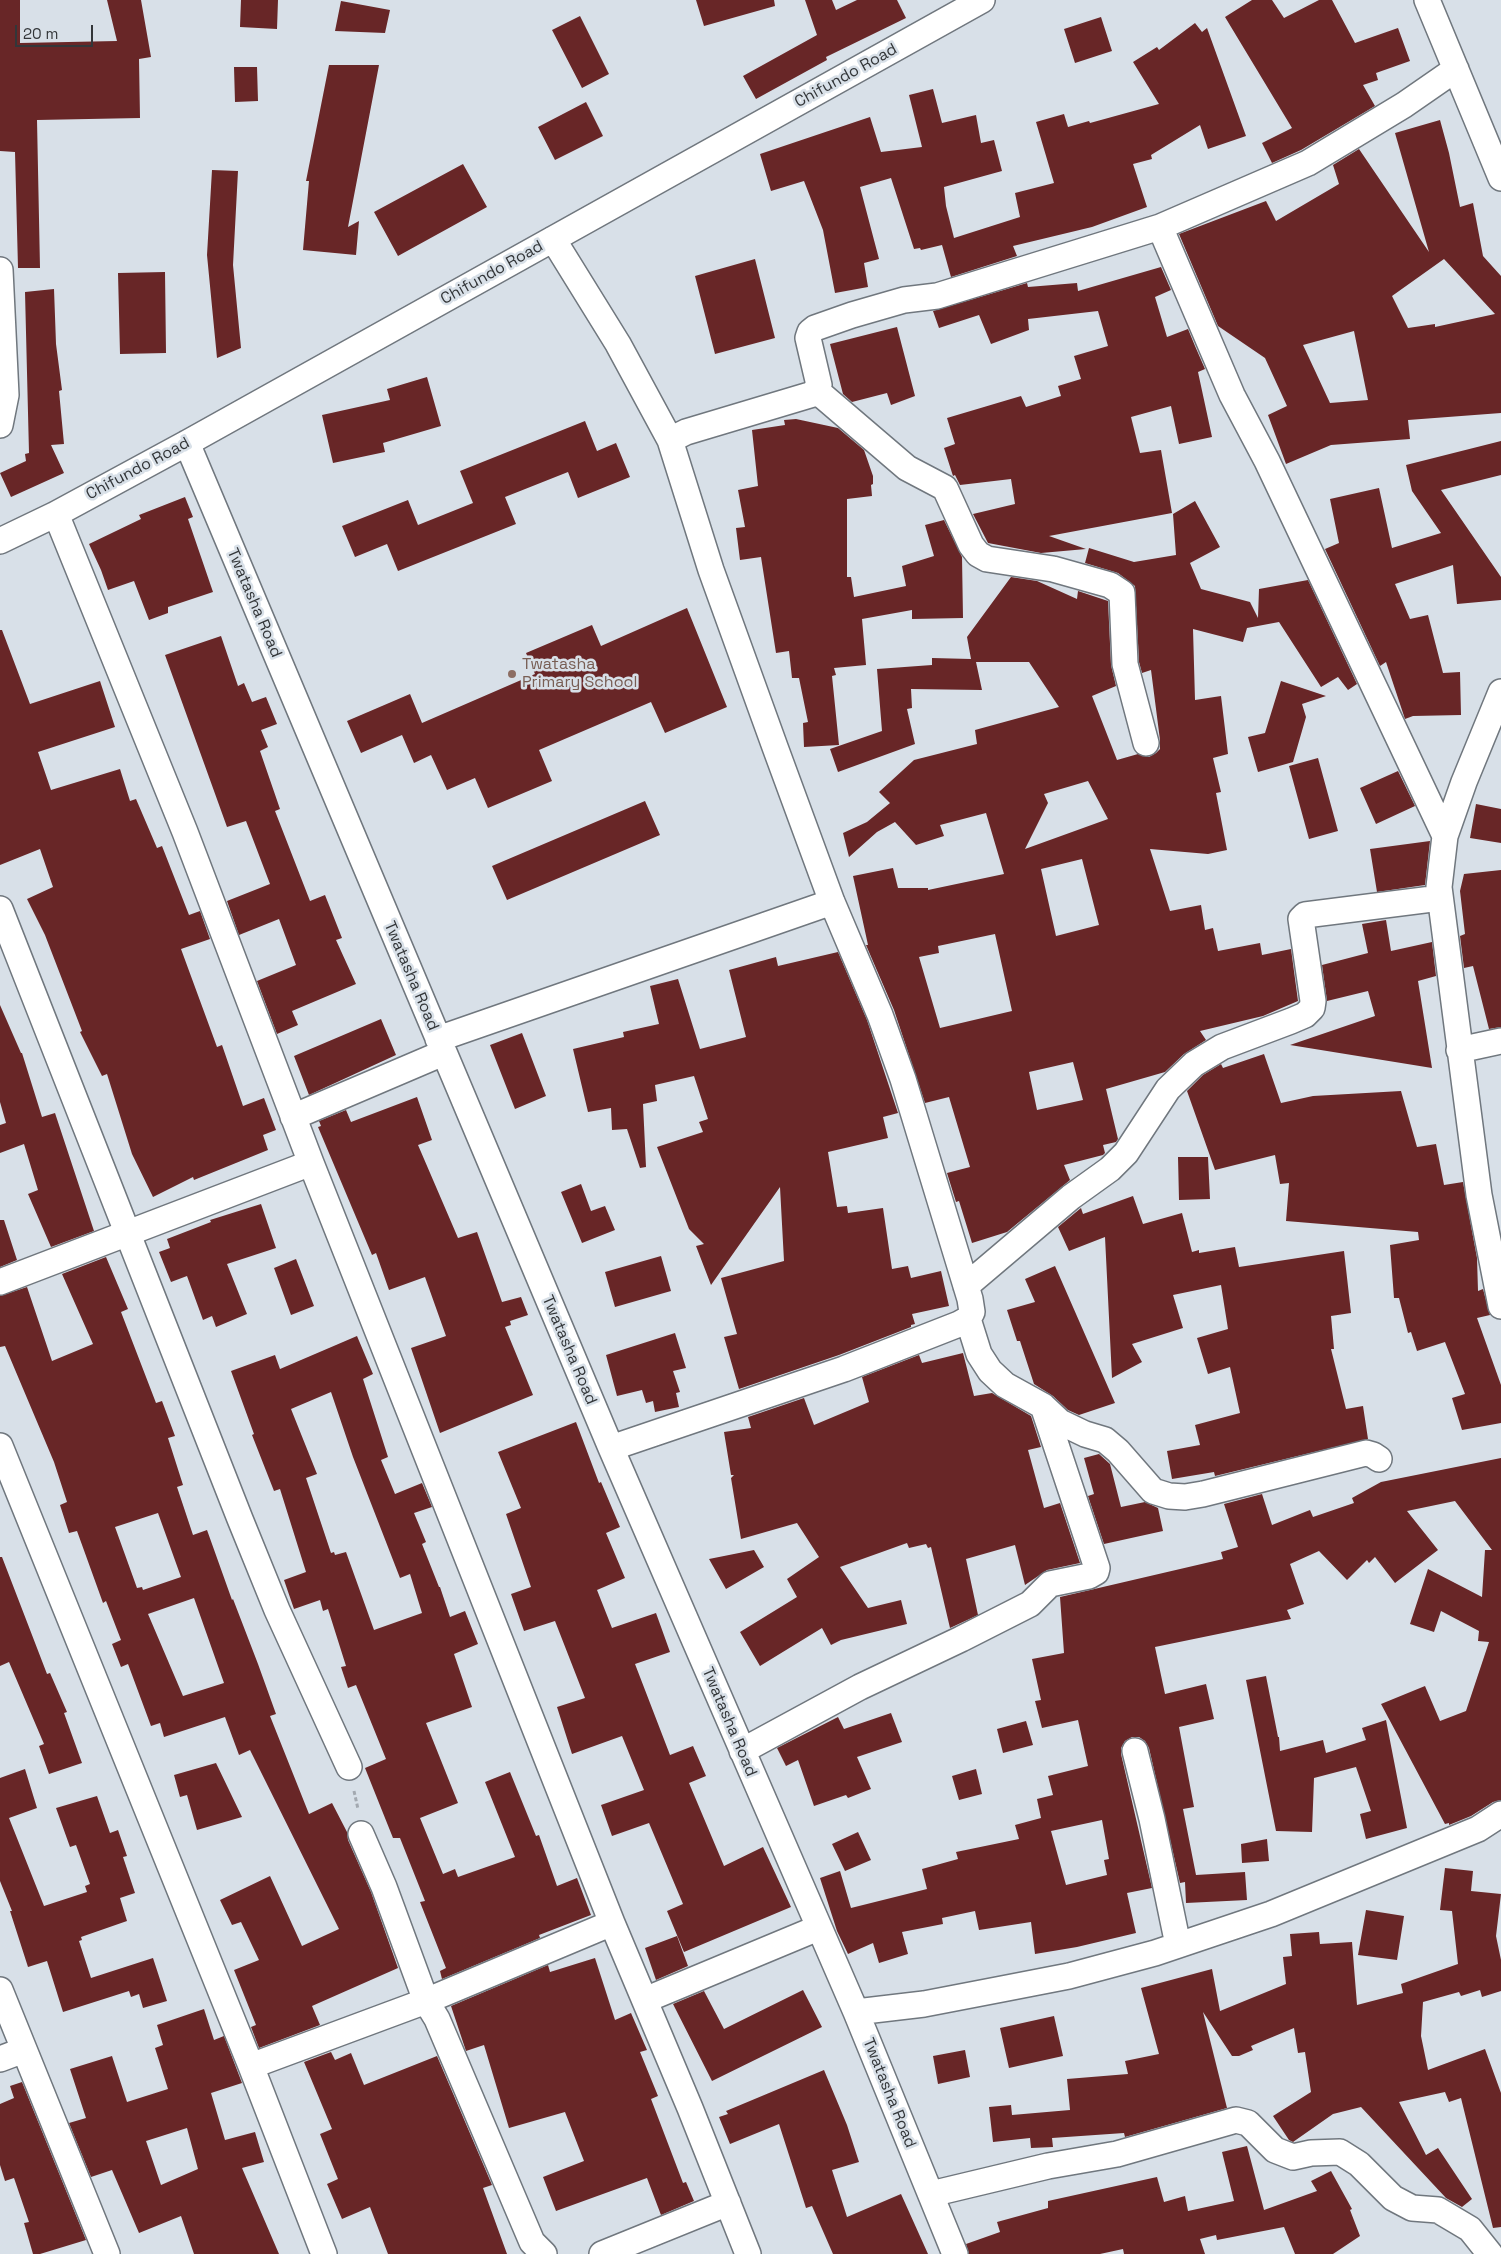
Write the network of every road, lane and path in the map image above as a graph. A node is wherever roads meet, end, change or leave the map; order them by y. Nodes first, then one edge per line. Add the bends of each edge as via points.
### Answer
1 (982, 0) edge
2 (1427, 0) edge
3 (1456, 69) junction
4 (1491, 125) edge
5 (1501, 178) edge
6 (1160, 227) junction
7 (553, 239) junction
8 (0, 270) edge
9 (817, 391) junction
10 (0, 425) edge
11 (670, 440) junction
12 (187, 443) junction
13 (56, 514) junction
14 (0, 541) edge
15 (1501, 692) edge
16 (1146, 743) dead end
17 (1445, 836) junction
18 (1440, 898) junction
19 (832, 902) junction
20 (0, 909) edge
21 (1501, 1041) edge
22 (440, 1046) junction
23 (1460, 1050) junction
24 (293, 1118) junction
25 (311, 1163) junction
26 (128, 1232) junction
27 (0, 1282) edge
28 (966, 1286) junction
29 (1501, 1306) edge
30 (968, 1319) junction
31 (1043, 1406) junction
32 (0, 1446) edge
33 (611, 1448) junction
34 (1379, 1459) dead end
35 (742, 1751) junction
36 (1135, 1751) dead end
37 (349, 1766) joint
38 (1501, 1814) edge
39 (361, 1834) joint
40 (612, 1922) junction
41 (818, 1928) junction
42 (1178, 1945) junction
43 (0, 1990) edge
44 (646, 2000) junction
45 (426, 2001) junction
46 (856, 2012) junction
47 (24, 2050) junction
48 (0, 2059) edge
49 (251, 2066) junction
50 (931, 2194) junction
51 (728, 2203) junction
52 (107, 2254) edge
53 (324, 2254) edge
54 (544, 2254) edge
55 (602, 2254) edge
56 (748, 2254) edge
57 (955, 2254) edge
58 (1490, 2254) edge

1 - 7 street, Chifundo Road
2 - 3 street
3 - 4 street
3 - 6 street via 1404,105 1308,163
4 - 5 street
6 - 9 street via 937,296 904,300 815,328 808,338
6 - 17 street via 1232,394
7 - 11 street via 618,344
7 - 12 street, Chifundo Road
8 - 10 street via 6,395
9 - 11 street via 686,432
9 - 16 street via 907,468 945,488 978,554 987,559 1053,569 1110,584 1122,593 1125,664
11 - 19 street via 711,570
12 - 13 street, Chifundo Road
12 - 22 street, Twatasha Road
13 - 14 street, Chifundo Road
13 - 24 street via 184,832
15 - 17 street
17 - 18 street
18 - 23 street
18 - 28 street via 1305,915 1301,919 1312,1008 1291,1021 1222,1047 1187,1070 1168,1089 1126,1153 1110,1169 1070,1197
19 - 22 street
19 - 28 street via 880,1014 903,1079
20 - 26 street
21 - 23 street
22 - 24 street
22 - 33 street, Twatasha Road
23 - 29 street via 1479,1195
24 - 25 street
25 - 26 street
25 - 40 street
26 - 27 street
26 - 37 street via 277,1610
28 - 30 street via 972,1312
30 - 31 street via 979,1354 990,1371 1005,1385
30 - 33 street via 844,1368
31 - 34 street via 1060,1422 1105,1440 1153,1491 1169,1496 1203,1494 1366,1454
31 - 35 street via 1096,1572 1050,1584 1030,1604 860,1686
32 - 49 street
33 - 35 street, Twatasha Road
35 - 41 street, Twatasha Road
36 - 42 street
37 - 39 path
38 - 42 street via 1478,1829 1280,1910
39 - 45 street
40 - 44 street
40 - 45 street
41 - 44 street
41 - 46 street, Twatasha Road
42 - 46 street via 1069,1976 924,2004
43 - 47 street
44 - 51 street
45 - 49 street
45 - 54 street via 441,2028 532,2242
46 - 50 street, Twatasha Road
47 - 48 street
47 - 52 street
49 - 53 street
50 - 57 street, Twatasha Road
50 - 58 street via 1048,2166 1117,2154 1236,2120 1248,2122 1275,2150 1294,2157 1340,2152 1359,2164 1393,2198 1412,2208 1438,2210 1470,2230
51 - 55 street
51 - 56 street

